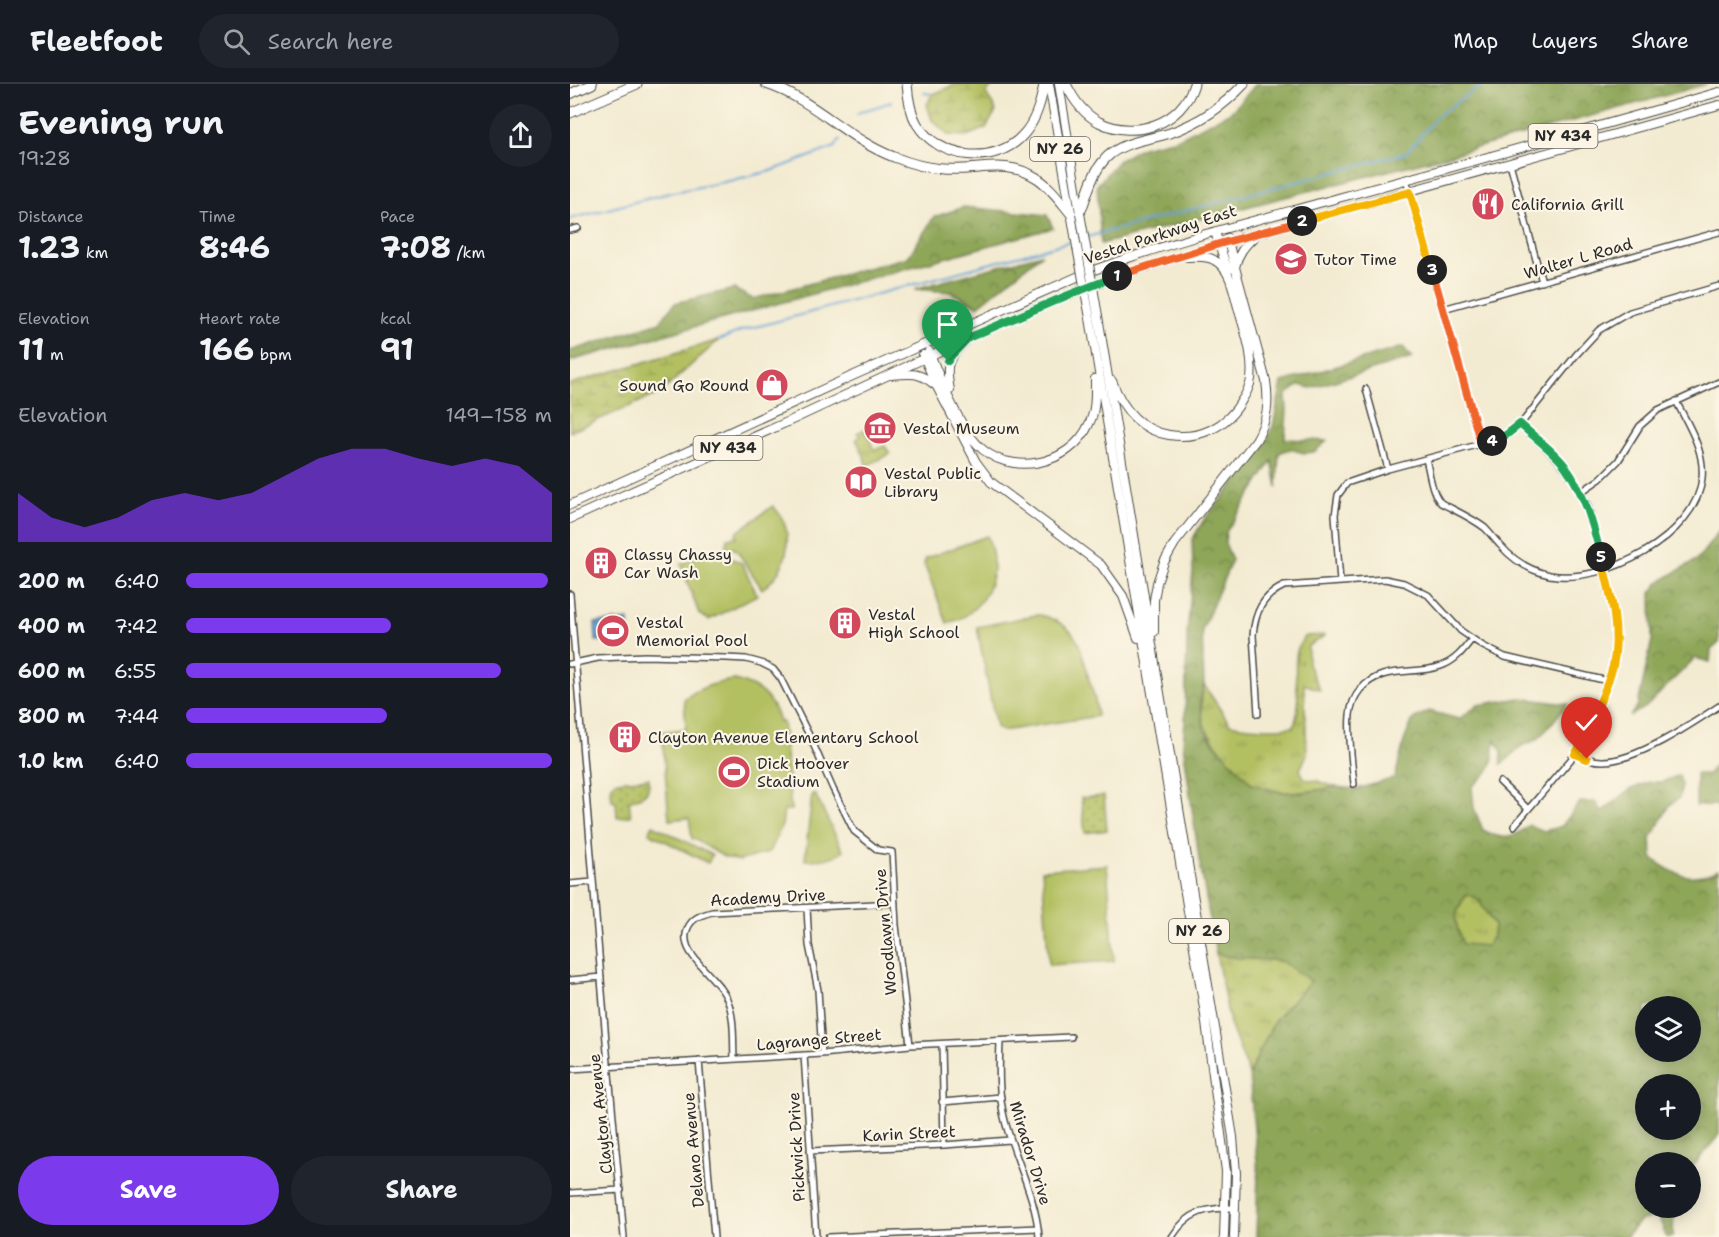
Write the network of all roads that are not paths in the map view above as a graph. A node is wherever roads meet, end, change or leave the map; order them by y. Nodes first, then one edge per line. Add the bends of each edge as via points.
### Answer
1 (592, 84) edge
2 (637, 84) edge
3 (766, 84) edge
4 (907, 84) edge
5 (1044, 84) edge
6 (1049, 84) edge
7 (1059, 84) edge
8 (1066, 84) edge
9 (1194, 84) edge
10 (1244, 84) edge
11 (1719, 92) edge
12 (570, 94) edge
13 (1719, 105) edge
14 (570, 112) edge
15 (1510, 163) junction
16 (1406, 179) junction
17 (1410, 192) junction
18 (1076, 214) junction
19 (578, 228) dead end
20 (1225, 229) junction
21 (570, 230) edge
22 (1215, 232) junction
23 (1719, 232) edge
24 (1258, 234) junction
25 (1224, 243) junction
26 (1171, 258) junction
27 (1232, 270) junction
28 (1542, 282) junction
29 (1719, 286) edge
30 (1443, 309) junction
31 (968, 338) junction
32 (923, 345) junction
33 (927, 356) junction
34 (1101, 361) junction
35 (885, 376) junction
36 (1719, 382) edge
37 (936, 385) junction
38 (1366, 389) dead end
39 (1676, 401) junction
40 (955, 408) junction
41 (1520, 424) junction
42 (1481, 444) junction
43 (1426, 459) junction
44 (1388, 470) junction
45 (1581, 492) junction
46 (570, 505) edge
47 (570, 519) edge
48 (1604, 570) junction
49 (1340, 582) junction
50 (570, 594) edge
51 (1472, 639) junction
52 (1150, 659) junction
53 (573, 663) edge
54 (1608, 681) junction
55 (1719, 706) edge
56 (1258, 714) dead end
57 (1575, 754) junction
58 (1500, 782) dead end
59 (1353, 784) dead end
60 (1528, 809) junction
61 (1514, 826) dead end
62 (593, 882) junction
63 (570, 884) edge
64 (895, 903) junction
65 (807, 908) junction
66 (601, 977) junction
67 (570, 980) edge
68 (1071, 1037) dead end
69 (1000, 1041) junction
70 (942, 1044) junction
71 (910, 1045) junction
72 (822, 1054) junction
73 (804, 1055) junction
74 (734, 1059) junction
75 (699, 1061) junction
76 (609, 1066) junction
77 (570, 1069) edge
78 (1001, 1097) junction
79 (942, 1102) junction
80 (1010, 1140) junction
81 (944, 1145) junction
82 (810, 1151) junction
83 (621, 1190) junction
84 (570, 1193) edge
85 (1226, 1207) junction
86 (1236, 1208) junction
87 (1038, 1228) junction
88 (624, 1237) edge
89 (714, 1237) edge
90 (816, 1237) edge
91 (828, 1237) edge
92 (1038, 1237) edge
93 (1172, 1237) edge
94 (1224, 1237) edge
95 (1234, 1237) edge

1 - 12 highway
2 - 14 highway
3 - 18 highway via 795,96 892,157 944,169 1003,166 1022,170 1043,182
4 - 5 highway via 910,108 924,133 938,145 972,156 1002,150 1019,140 1035,117
6 - 18 main road, NY 26
7 - 18 main road, NY 26
8 - 9 highway via 1075,101 1094,118 1114,128 1133,130 1166,120 1186,101
10 - 18 highway via 1213,111 1189,125 1115,151 1095,173
11 - 16 main road, Vestal Parkway East / NY 434
13 - 15 main road, Vestal Parkway East / NY 434
15 - 17 main road, Vestal Parkway East / NY 434
15 - 28 street
16 - 17 street
16 - 20 main road, Vestal Parkway East / NY 434
17 - 24 main road, Vestal Parkway East / NY 434
17 - 30 street
18 - 34 main road, NY 26, bridge
19 - 21 street
20 - 22 main road, Vestal Parkway East / NY 434
20 - 25 main road
22 - 25 main road
22 - 32 main road, Vestal Parkway East / NY 434 via 1086,273
23 - 28 street, Walter L Road
24 - 25 main road, Vestal Parkway East / NY 434
24 - 27 main road via 1241,249
25 - 26 main road, Vestal Parkway East / NY 434
25 - 27 main road
26 - 27 main road via 1198,256
26 - 31 main road, Vestal Parkway East / NY 434 via 1066,296
27 - 34 main road via 1249,347 1251,378 1235,412 1224,422 1212,430 1182,437 1148,429 1122,404
27 - 52 main road via 1266,381 1267,412 1256,440 1164,562 1154,600
28 - 30 street, Walter L Road
29 - 41 street via 1630,312 1599,330
30 - 42 street
31 - 33 main road, Vestal Parkway East / NY 434
31 - 40 main road via 951,356 946,372
32 - 33 main road
32 - 46 main road, Vestal Parkway East / NY 434
33 - 35 main road, Vestal Parkway East / NY 434
33 - 37 main road
33 - 40 main road
34 - 40 main road via 1090,423 1068,450 1052,459 1029,464 994,457 968,435
34 - 52 main road, NY 26
35 - 37 main road via 920,374
35 - 47 main road, Vestal Parkway East / NY 434
36 - 39 street
37 - 52 main road via 975,462 991,482 1101,566 1123,596
38 - 44 street
39 - 45 street via 1651,415 1618,461
39 - 48 street via 1702,461 1699,494 1689,512 1652,548
41 - 42 street via 1506,435
41 - 45 street via 1557,458
42 - 43 street
43 - 44 street
43 - 48 street via 1437,499 1487,530 1516,560 1551,575 1574,576
44 - 49 street via 1352,480 1338,495
45 - 48 street
48 - 54 street via 1616,634
49 - 51 street via 1385,579 1404,583 1428,595
49 - 56 street via 1284,586 1271,593 1259,607 1253,635
50 - 53 street, Clayton Avenue
51 - 54 street via 1505,657
51 - 59 street via 1456,657 1440,667 1386,673 1361,688 1350,714
52 - 85 main road, NY 26 via 1204,1008 1226,1171
52 - 86 main road, NY 26 via 1233,1137
53 - 62 street, Clayton Avenue
53 - 64 street, Woodlawn Drive via 645,656 726,658 746,659 773,669 781,678 854,831 878,850 892,852
54 - 57 street
55 - 57 street via 1684,729 1632,754 1603,761
57 - 60 street
58 - 60 street
60 - 61 street
62 - 63 street
62 - 66 street, Clayton Avenue
64 - 65 street, Academy Drive
64 - 71 street, Woodlawn Drive
65 - 72 street
65 - 74 street, Academy Drive via 712,912 701,915 687,927 686,945 727,997
66 - 67 street
66 - 76 street, Clayton Avenue
68 - 69 street, Lagrange Street
69 - 70 street, Lagrange Street
69 - 78 street, Mirador Drive
70 - 71 street, Lagrange Street
70 - 79 street
71 - 72 street, Lagrange Street
72 - 73 street, Lagrange Street
73 - 74 street, Lagrange Street
73 - 82 street, Pickwick Drive
74 - 75 street, Lagrange Street
75 - 76 street, Lagrange Street
75 - 89 street, Delano Avenue
76 - 77 street, Lagrange Street
76 - 83 street, Clayton Avenue
78 - 79 street
78 - 80 street, Mirador Drive
79 - 81 street
80 - 81 street, Karin Street
80 - 87 street, Mirador Drive
81 - 82 street, Karin Street
82 - 90 street, Pickwick Drive
83 - 84 street
83 - 88 street, Clayton Avenue
85 - 86 street
85 - 93 street via 1194,1216
85 - 94 main road, NY 26
86 - 95 main road, NY 26
87 - 91 street
87 - 92 street, Mirador Drive

